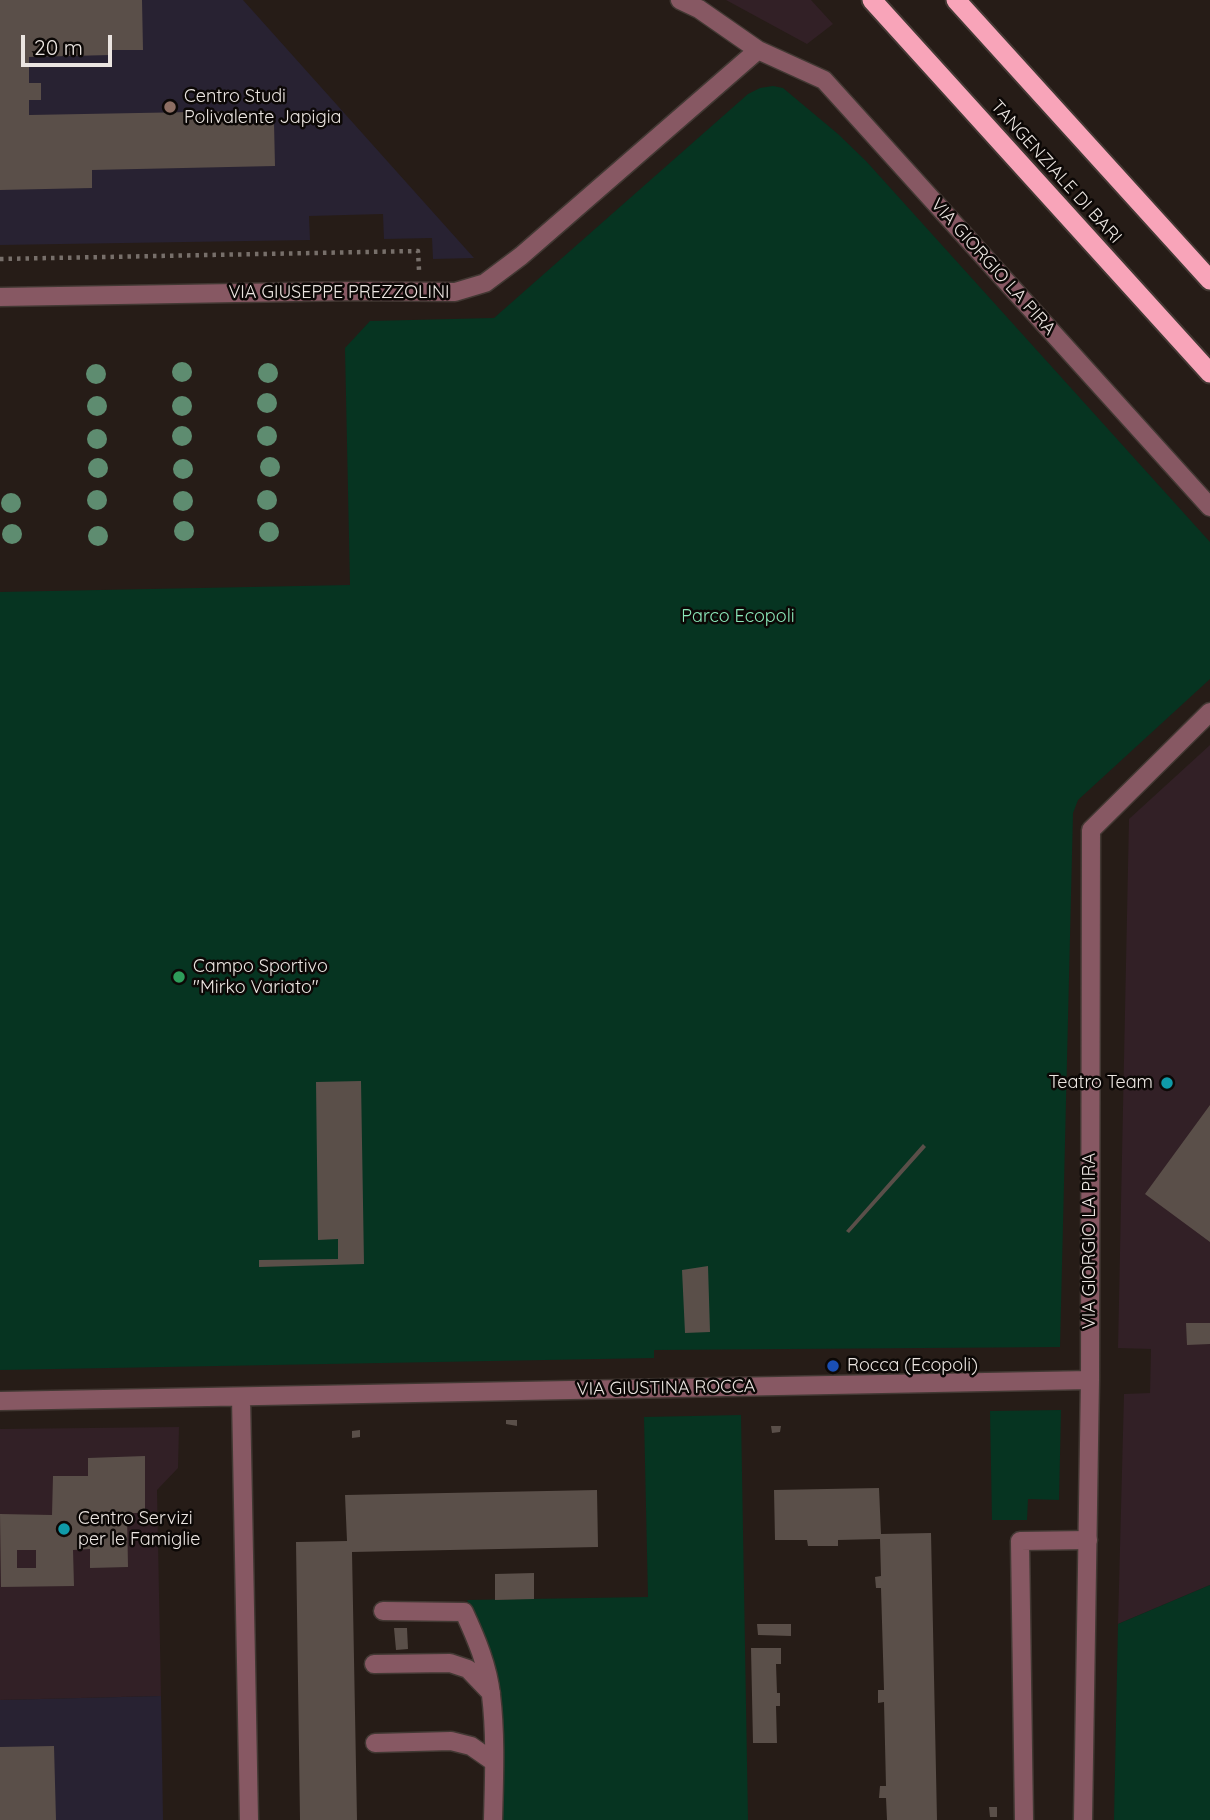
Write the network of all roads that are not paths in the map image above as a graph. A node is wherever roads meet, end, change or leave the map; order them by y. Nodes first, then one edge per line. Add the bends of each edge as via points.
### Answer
1 (680, 0) edge
2 (872, 0) edge
3 (956, 0) edge
4 (758, 50) junction
5 (1210, 280) edge
6 (0, 297) edge
7 (1210, 373) edge
8 (1210, 507) edge
9 (1210, 712) edge
10 (1090, 1380) junction
11 (242, 1397) junction
12 (0, 1401) edge
13 (1088, 1540) junction
14 (383, 1611) dead end
15 (373, 1664) dead end
16 (491, 1693) junction
17 (375, 1743) dead end
18 (494, 1762) junction
19 (249, 1820) edge
20 (493, 1820) edge
21 (1024, 1820) edge
22 (1083, 1820) edge

1 - 4 street, VIA GIORGIO LA PIRA
2 - 7 highway, TANGENZIALE DI BARI
3 - 5 highway
4 - 6 street, VIA GIUSEPPE PREZZOLINI via 485,284 455,292
4 - 8 street, VIA GIORGIO LA PIRA via 824,80
9 - 10 street, VIA GIORGIO LA PIRA via 1091,830
10 - 11 street, VIA GIUSTINA ROCCA
10 - 13 street, VIA GIORGIO LA PIRA
11 - 12 street, VIA GIUSTINA ROCCA
11 - 19 street
13 - 21 street via 1020,1541
13 - 22 street, VIA GIORGIO LA PIRA
14 - 16 street via 464,1612
15 - 16 street via 450,1663 468,1670
16 - 18 street
17 - 18 street via 451,1741 471,1746
18 - 20 street

